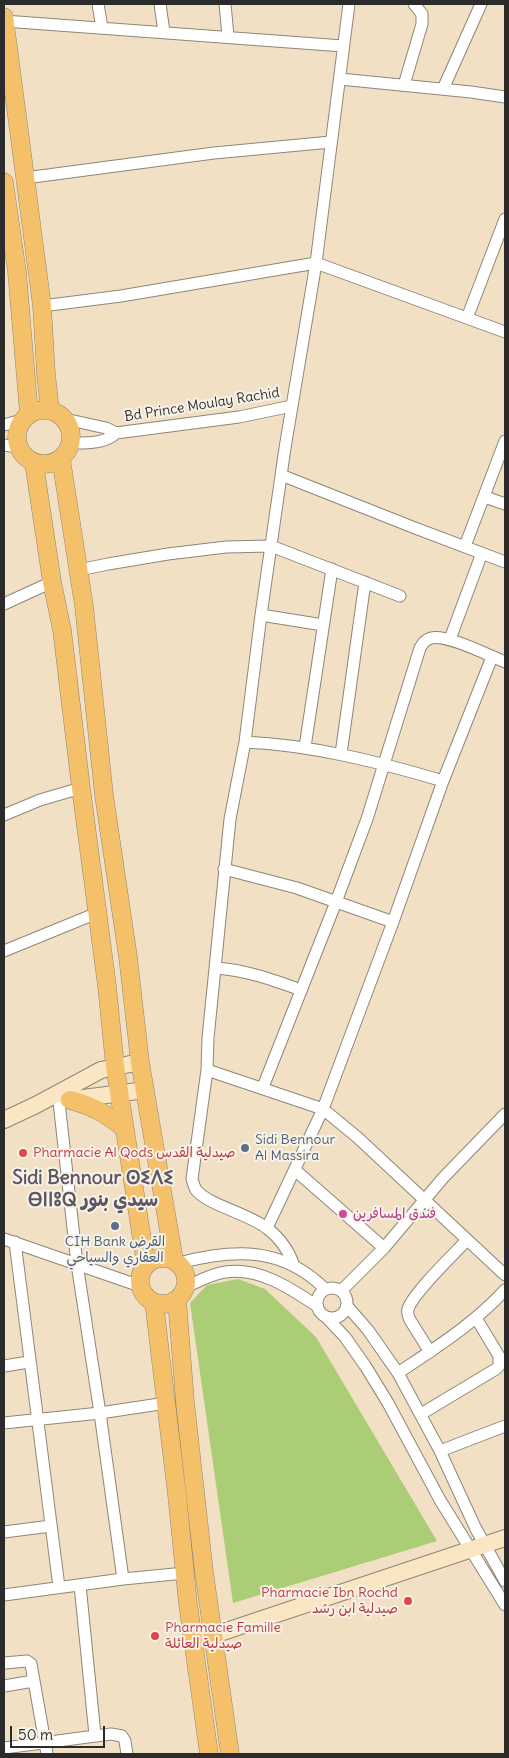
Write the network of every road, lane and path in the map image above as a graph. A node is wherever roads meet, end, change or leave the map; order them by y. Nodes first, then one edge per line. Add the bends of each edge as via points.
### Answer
1 (98, 4) edge
2 (160, 4) edge
3 (225, 4) edge
4 (349, 4) edge
5 (414, 4) edge
6 (481, 4) edge
7 (4, 19) edge
8 (102, 28) junction
9 (164, 32) junction
10 (228, 36) junction
11 (343, 46) junction
12 (340, 79) junction
13 (404, 85) junction
14 (443, 90) junction
15 (505, 97) edge
16 (331, 142) junction
17 (25, 178) junction
18 (4, 182) edge
19 (505, 219) edge
20 (316, 263) junction
21 (42, 306) junction
22 (467, 318) junction
23 (505, 332) edge
24 (292, 406) junction
25 (57, 415) junction
26 (25, 417) junction
27 (4, 425) edge
28 (116, 433) junction
29 (505, 441) edge
30 (71, 443) junction
31 (11, 446) edge
32 (61, 460) junction
33 (34, 463) junction
34 (282, 475) junction
35 (485, 497) junction
36 (505, 504) edge
37 (271, 546) junction
38 (465, 546) junction
39 (482, 554) junction
40 (505, 562) edge
41 (332, 569) junction
42 (79, 570) junction
43 (52, 582) junction
44 (365, 582) junction
45 (400, 596) dead end
46 (4, 604) edge
47 (261, 615) junction
48 (323, 625) junction
49 (450, 639) junction
50 (492, 657) junction
51 (505, 662) edge
52 (245, 742) junction
53 (305, 747) junction
54 (341, 754) junction
55 (385, 765) junction
56 (443, 781) junction
57 (81, 788) junction
58 (4, 815) edge
59 (224, 869) junction
60 (336, 902) junction
61 (97, 913) junction
62 (393, 922) junction
63 (4, 951) edge
64 (216, 968) junction
65 (301, 990) junction
66 (140, 1062) junction
67 (115, 1066) junction
68 (207, 1070) junction
69 (263, 1087) junction
70 (144, 1090) junction
71 (118, 1093) junction
72 (62, 1098) junction
73 (323, 1108) junction
74 (505, 1114) edge
75 (4, 1120) edge
76 (124, 1128) junction
77 (295, 1170) junction
78 (424, 1199) junction
79 (267, 1228) junction
80 (467, 1240) junction
81 (9, 1241) edge
82 (384, 1248) junction
83 (176, 1262) junction
84 (76, 1264) junction
85 (146, 1265) junction
86 (294, 1266) junction
87 (505, 1275) edge
88 (140, 1286) junction
89 (325, 1289) junction
90 (505, 1290) edge
91 (342, 1291) junction
92 (181, 1294) junction
93 (154, 1302) junction
94 (317, 1306) junction
95 (347, 1306) junction
96 (326, 1317) junction
97 (476, 1318) junction
98 (430, 1352) junction
99 (29, 1362) junction
100 (4, 1366) edge
101 (398, 1373) junction
102 (166, 1403) junction
103 (100, 1413) junction
104 (421, 1414) junction
105 (38, 1420) junction
106 (4, 1422) edge
107 (505, 1426) edge
108 (440, 1451) junction
109 (52, 1526) junction
110 (4, 1532) edge
111 (505, 1538) edge
112 (478, 1548) junction
113 (185, 1573) junction
114 (122, 1579) junction
115 (505, 1581) edge
116 (80, 1585) junction
117 (59, 1587) junction
118 (4, 1595) edge
119 (505, 1605) edge
120 (214, 1636) junction
121 (193, 1642) junction
122 (4, 1663) edge
123 (34, 1682) junction
124 (4, 1686) edge
125 (95, 1735) junction
126 (4, 1748) edge
127 (46, 1749) edge
128 (127, 1754) edge
129 (209, 1754) edge
130 (230, 1754) edge

1 - 8 street
2 - 9 street
3 - 10 street
4 - 11 street
5 - 13 street via 422,14 422,24
6 - 14 street
7 - 8 street
7 - 17 main road
8 - 9 street
9 - 10 street
10 - 11 street
11 - 12 street
12 - 13 street
12 - 16 street
13 - 14 street
14 - 15 street
16 - 17 street via 214,153
16 - 20 street
17 - 21 main road
18 - 26 main road via 17,272
19 - 22 street
20 - 21 street
20 - 22 street
20 - 24 street
21 - 25 main road via 46,374
22 - 23 street
24 - 28 street, Bd Prince Moulay Rachid via 239,417
24 - 34 street
25 - 26 main road via 39,410
25 - 28 street, Bd Prince Moulay Rachid
25 - 30 main road via 69,426
26 - 27 street
26 - 31 main road
28 - 30 street, Bd Prince Moulay Rachid via 110,438
29 - 35 street
30 - 32 main road
31 - 33 main road
32 - 33 main road via 50,464
32 - 42 main road
33 - 43 main road
34 - 37 street
34 - 38 street
35 - 36 street
35 - 38 street
37 - 41 street
37 - 42 street via 168,554
37 - 47 street
38 - 39 street
39 - 40 street
39 - 49 street
41 - 44 street
41 - 48 street
42 - 66 main road via 104,795
43 - 46 street
43 - 57 main road via 64,639
44 - 45 street
44 - 54 street
47 - 48 street
47 - 52 street
48 - 53 street
49 - 50 street
49 - 55 street via 433,638 420,648
50 - 51 street
50 - 56 street
52 - 53 street
52 - 59 street
53 - 54 street
54 - 55 street
55 - 56 street
55 - 60 street
56 - 62 street
57 - 58 street
57 - 61 main road
59 - 60 street
59 - 64 street
60 - 62 street
60 - 65 street
61 - 63 street
61 - 67 main road
62 - 73 street
64 - 65 street via 255,974
64 - 68 street
65 - 69 street
66 - 67 main road
66 - 70 main road
67 - 71 main road
67 - 72 main road via 89,1076
68 - 69 street
68 - 79 street via 193,1173 194,1187 204,1196
69 - 73 street
70 - 71 main road
70 - 83 main road
71 - 72 main road
71 - 76 main road
72 - 75 main road via 36,1105
72 - 76 main road via 102,1112
72 - 84 street
73 - 77 street
73 - 78 street
74 - 78 street
76 - 85 main road
77 - 79 street
77 - 82 street
78 - 80 street
78 - 82 street
79 - 86 street via 282,1242
80 - 87 street
80 - 98 street via 415,1297 408,1310 407,1315
81 - 84 street
81 - 99 street
82 - 91 street
83 - 85 main road via 164,1257
83 - 86 street via 235,1253 264,1256
83 - 92 main road via 184,1270 186,1278
84 - 88 street
84 - 103 street
85 - 88 main road via 141,1271
86 - 89 street
88 - 93 main road via 142,1293
89 - 91 street via 333,1287
89 - 94 street via 318,1296
90 - 97 street
91 - 95 street
92 - 93 main road via 165,1304
92 - 94 street via 212,1275 250,1272 278,1282
92 - 120 main road via 185,1402
93 - 102 main road
94 - 96 street
95 - 96 street via 341,1315
95 - 101 street
96 - 112 street via 345,1337 388,1403 440,1500
97 - 98 street
97 - 104 street via 499,1356 499,1366
98 - 101 street
99 - 100 street
99 - 105 street
101 - 104 street
102 - 103 street
102 - 113 main road
103 - 105 street
103 - 114 street
104 - 108 street
105 - 106 street
105 - 109 street
107 - 108 street
108 - 112 street
109 - 110 street
109 - 117 street
111 - 112 main road
112 - 115 street
112 - 119 street
112 - 120 main road
113 - 114 street
113 - 121 main road
114 - 116 street
116 - 117 street
116 - 125 street
117 - 118 street
120 - 121 main road
120 - 130 main road
121 - 129 main road
122 - 123 street via 29,1662
123 - 124 street
123 - 127 street
125 - 127 street
125 - 128 street via 122,1736
126 - 127 street

